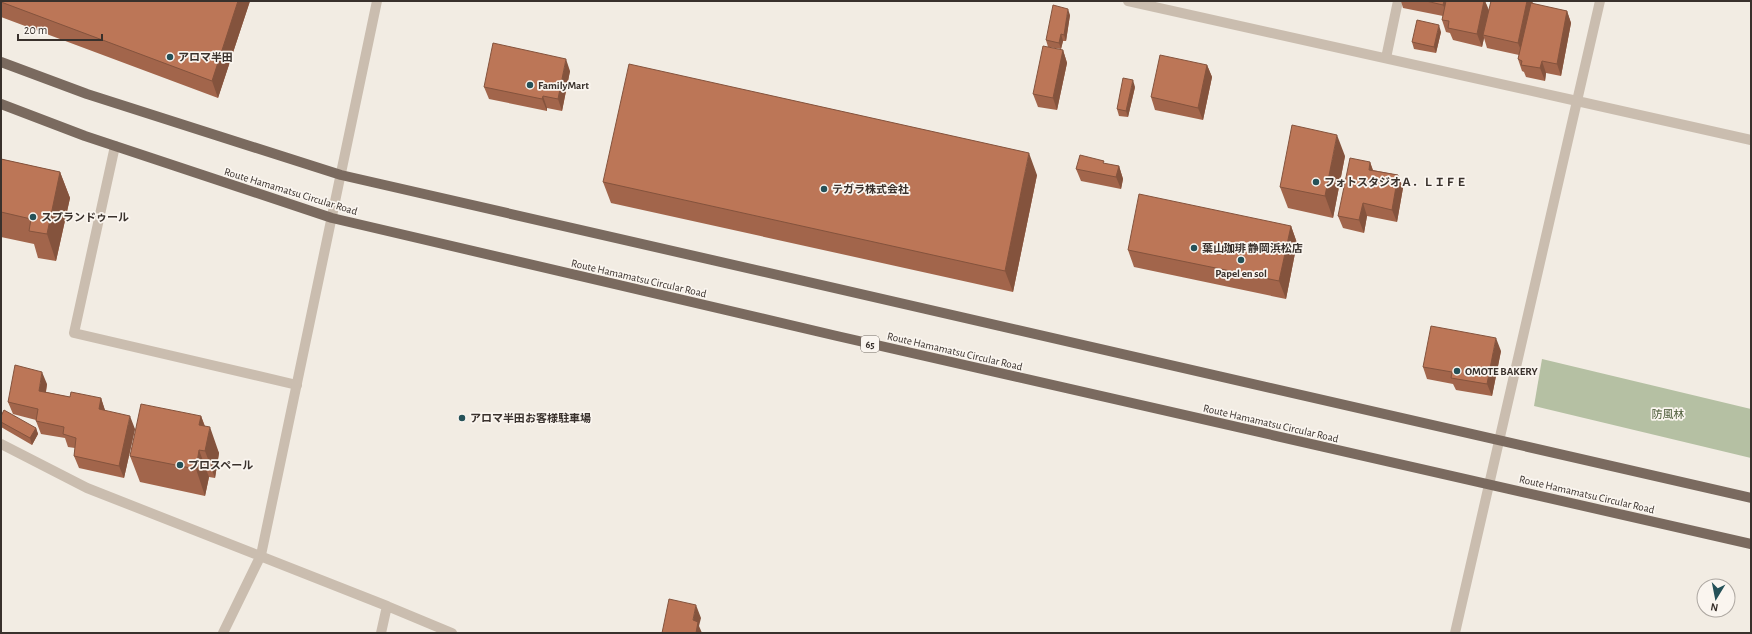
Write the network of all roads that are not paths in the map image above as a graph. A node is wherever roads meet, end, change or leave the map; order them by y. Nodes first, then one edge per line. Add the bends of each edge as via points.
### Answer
1 (377, 1) edge
2 (1128, 1) edge
3 (1398, 1) edge
4 (1600, 1) edge
5 (1386, 58) junction
6 (1, 62) edge
7 (1577, 101) junction
8 (1, 104) edge
9 (1751, 140) edge
10 (115, 146) junction
11 (341, 175) junction
12 (332, 218) junction
13 (297, 385) junction
14 (1499, 439) junction
15 (1, 444) edge
16 (1489, 484) junction
17 (1751, 498) edge
18 (1751, 544) edge
19 (261, 555) junction
20 (387, 606) junction
21 (223, 633) edge
22 (381, 633) edge
23 (452, 633) edge
24 (1455, 633) edge

1 - 11 street
2 - 5 street
3 - 5 street
4 - 7 street
5 - 7 street
6 - 11 main road via 87,94
7 - 9 street
7 - 14 street
8 - 10 main road, Route Hamamatsu Circular Road / 65
10 - 12 main road, Route Hamamatsu Circular Road / 65
10 - 13 street via 74,333
11 - 12 street
11 - 14 main road
12 - 13 street
12 - 16 main road, Route Hamamatsu Circular Road / 65
13 - 19 street
14 - 16 street
14 - 17 main road
15 - 19 street via 87,488
16 - 18 main road, Route Hamamatsu Circular Road / 65
16 - 24 street
19 - 20 street
19 - 21 street
20 - 22 street
20 - 23 street

